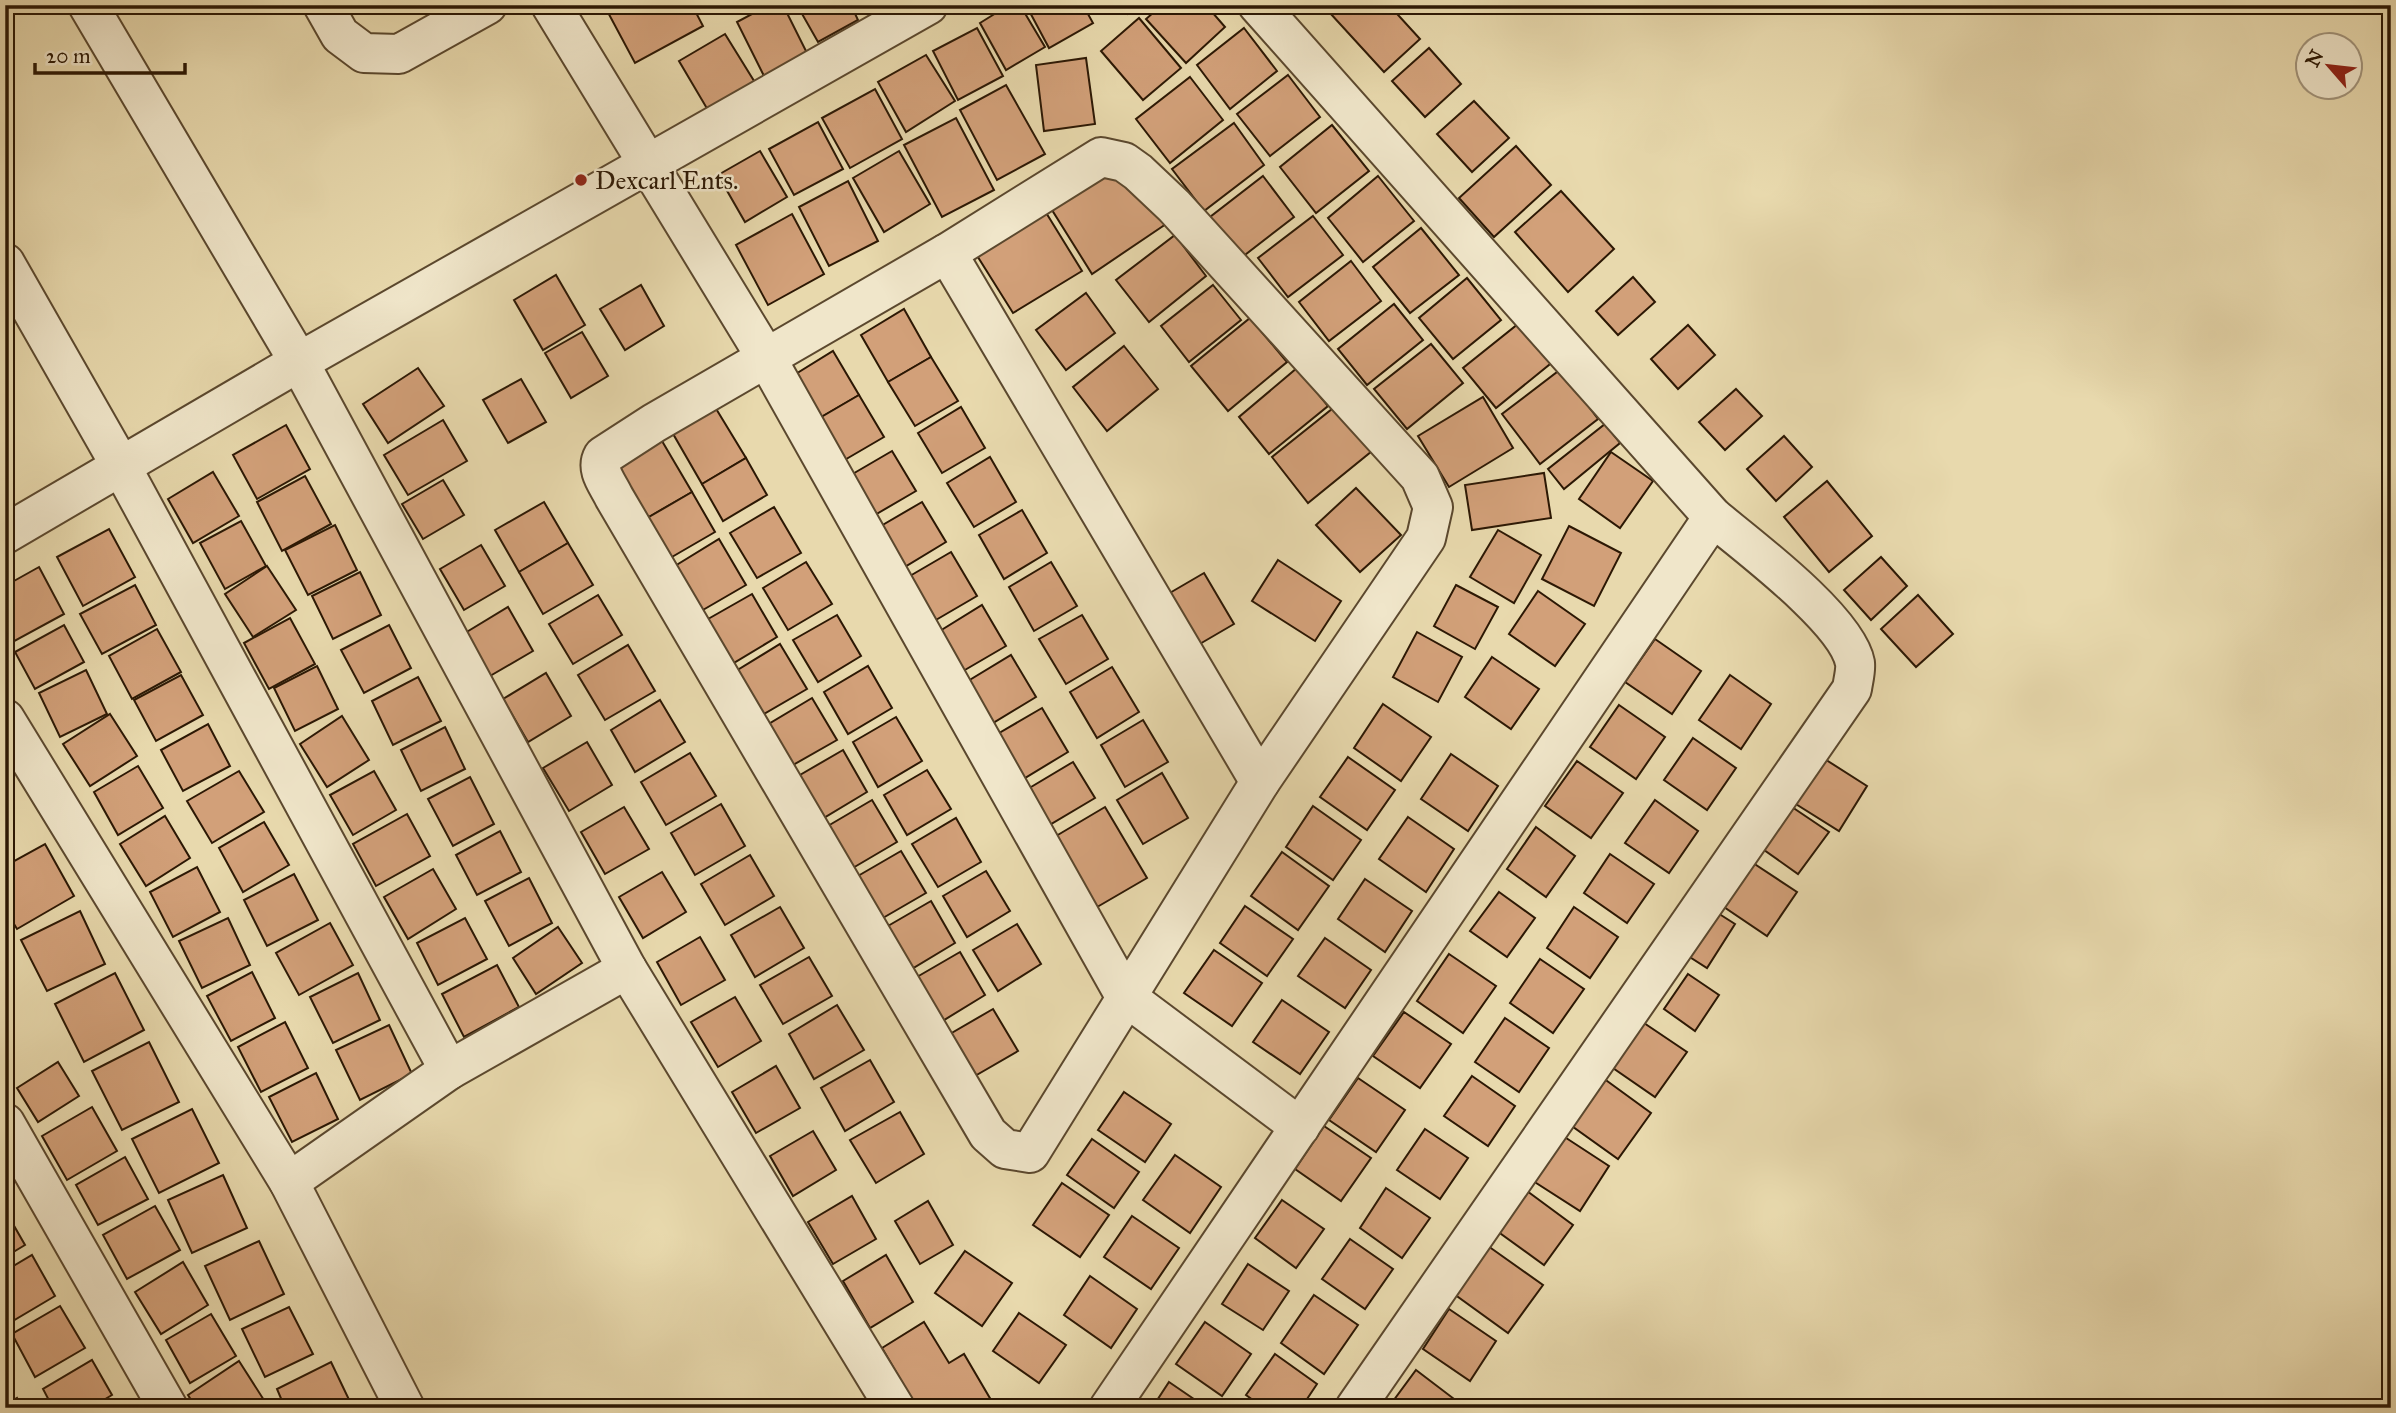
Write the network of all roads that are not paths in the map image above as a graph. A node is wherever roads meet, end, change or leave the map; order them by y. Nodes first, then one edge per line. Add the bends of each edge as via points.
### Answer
1 (88, 5) edge
2 (323, 5) edge
3 (487, 5) edge
4 (551, 5) edge
5 (928, 5) edge
6 (1258, 5) edge
7 (647, 164) junction
8 (947, 253) junction
9 (5, 264) edge
10 (767, 359) junction
11 (299, 362) junction
12 (122, 467) junction
13 (1713, 517) junction
14 (5, 534) edge
15 (5, 719) edge
16 (1260, 782) junction
17 (628, 969) junction
18 (1125, 996) junction
19 (449, 1070) junction
20 (5, 1124) edge
21 (1300, 1127) junction
22 (289, 1182) junction
23 (168, 1408) edge
24 (405, 1408) edge
25 (895, 1408) edge
26 (1109, 1408) edge
27 (1354, 1408) edge

1 - 11 street
2 - 3 street via 340,35 364,53 399,54
4 - 7 street
5 - 7 street
6 - 13 street
7 - 10 street
7 - 11 street
8 - 10 street
8 - 16 street
8 - 16 street via 1101,158 1124,162 1174,206 1420,477 1433,507 1426,538
9 - 12 street
10 - 18 street
10 - 18 street via 603,456 600,468 614,497 988,1134 1005,1149 1030,1153
11 - 12 street
11 - 17 street
12 - 14 street
12 - 19 street
13 - 21 street
13 - 27 street via 1799,589 1847,643 1855,664 1852,690
15 - 22 street
16 - 18 street
17 - 19 street
17 - 25 street
18 - 21 street
19 - 22 street
20 - 23 street
21 - 26 street
22 - 24 street

